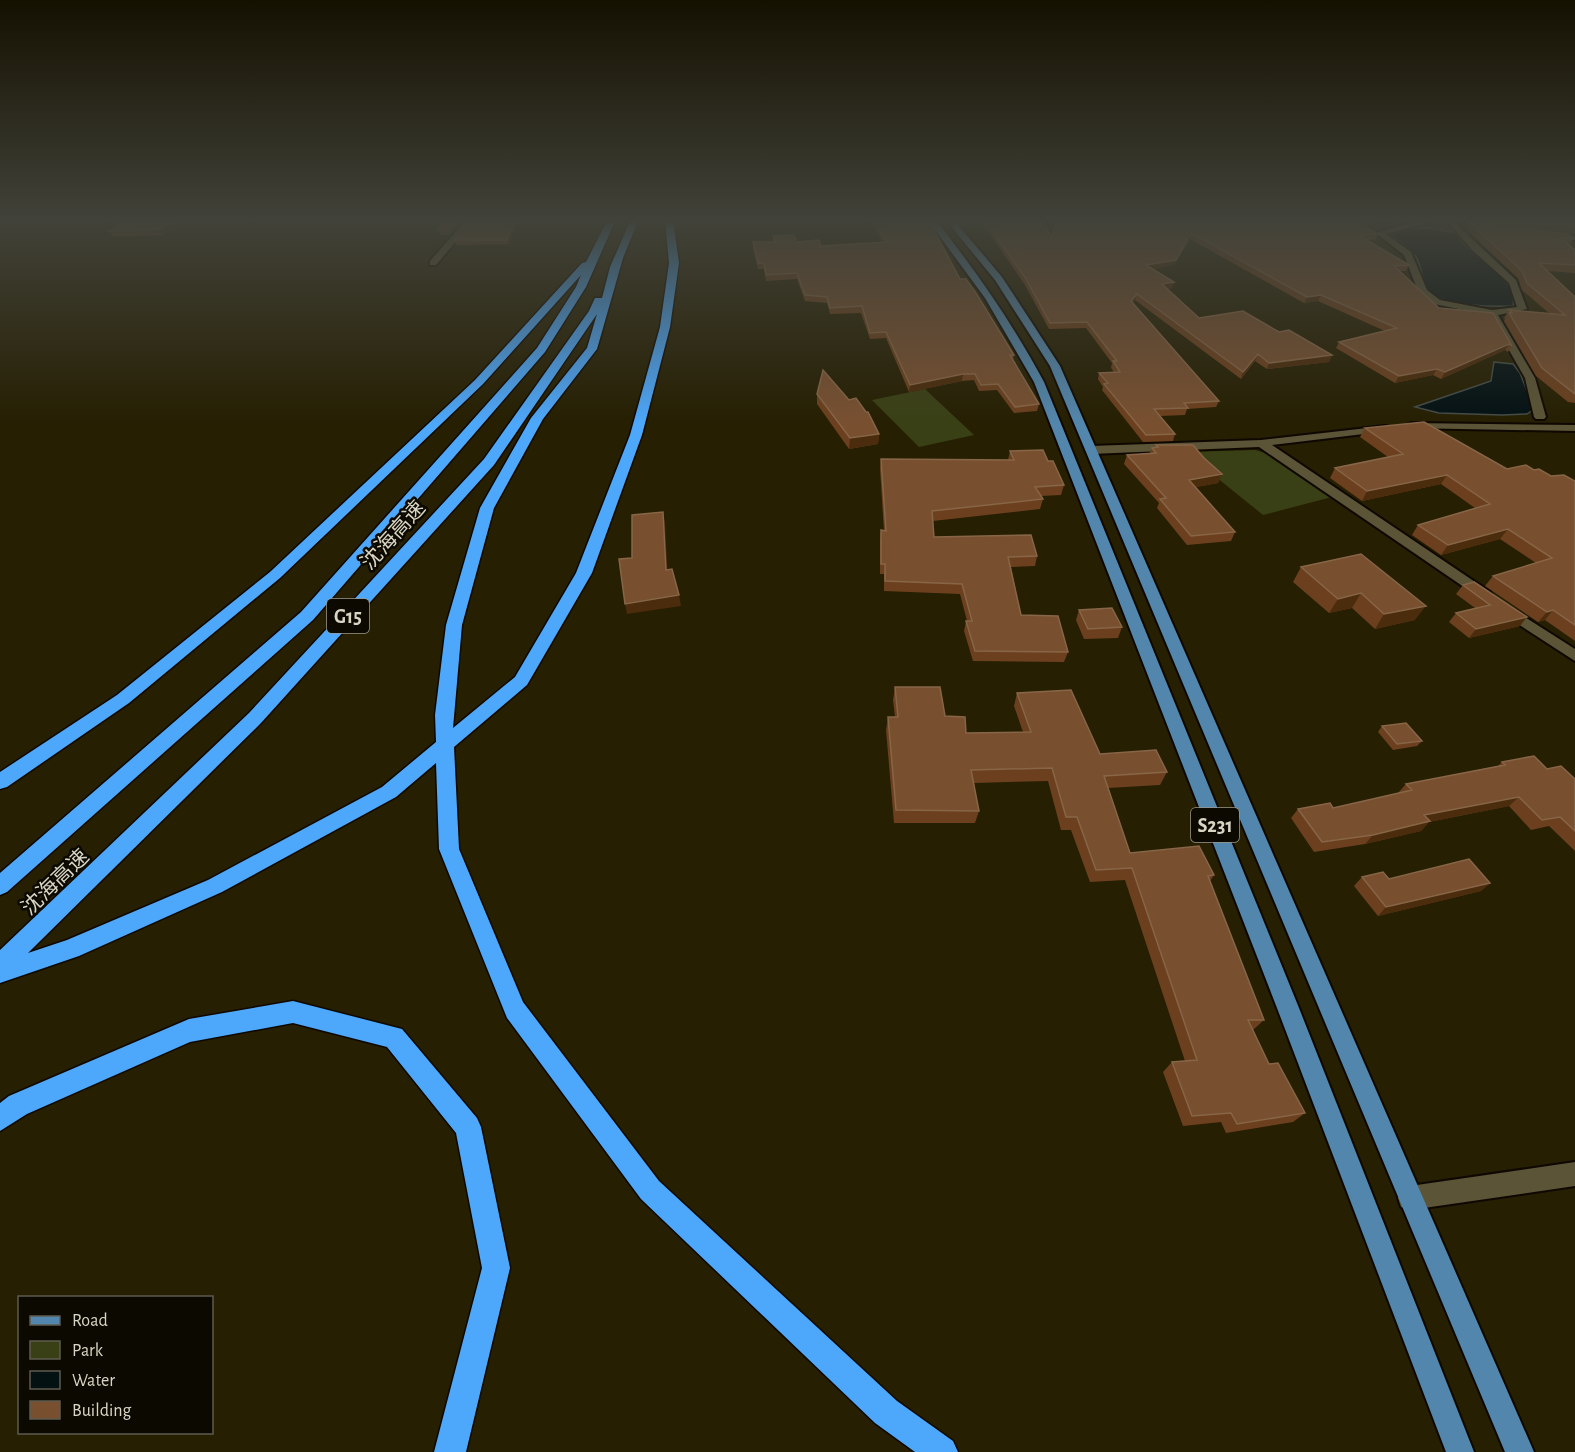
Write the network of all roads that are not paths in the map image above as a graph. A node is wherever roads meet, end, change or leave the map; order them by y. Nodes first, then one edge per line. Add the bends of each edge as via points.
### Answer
1 (565, 287) edge
2 (581, 287) edge
3 (605, 287) edge
4 (610, 287) edge
5 (671, 287) edge
6 (983, 287) edge
7 (1004, 287) edge
8 (1421, 287) edge
9 (1515, 287) edge
10 (1492, 313) junction
11 (1540, 417) dead end
12 (1575, 428) edge
13 (1261, 443) junction
14 (1091, 450) junction
15 (1575, 657) edge
16 (123, 699) junction
17 (445, 745) junction
18 (0, 782) edge
19 (0, 794) edge
20 (0, 886) edge
21 (0, 965) edge
22 (0, 972) edge
23 (0, 1118) edge
24 (1575, 1174) edge
25 (1410, 1198) junction
26 (450, 1452) edge
27 (942, 1452) edge
28 (1460, 1452) edge
29 (1520, 1452) edge

1 - 16 highway via 479,382 276,575
2 - 20 highway, 沈海高速 / G15 via 541,350 307,616
3 - 21 highway, 沈海高速 / G15 via 594,311 489,462 255,718
4 - 17 highway via 592,349 537,418 487,508 454,625 444,715
5 - 17 highway via 665,327 636,435 584,573 521,681
6 - 28 main road, S231 via 1040,382
7 - 14 main road via 1055,366
8 - 10 street via 1437,302
9 - 10 street via 1522,309
10 - 11 street via 1530,378
12 - 13 street via 1412,426
13 - 14 street
13 - 15 street
14 - 25 main road
16 - 18 highway
16 - 19 highway
17 - 22 highway via 389,792 215,886 71,949
17 - 27 highway via 449,849 515,1010 650,1190 886,1412
23 - 26 highway via 18,1105 189,1031 293,1012 394,1037 468,1127 496,1268
24 - 25 street
25 - 29 main road

